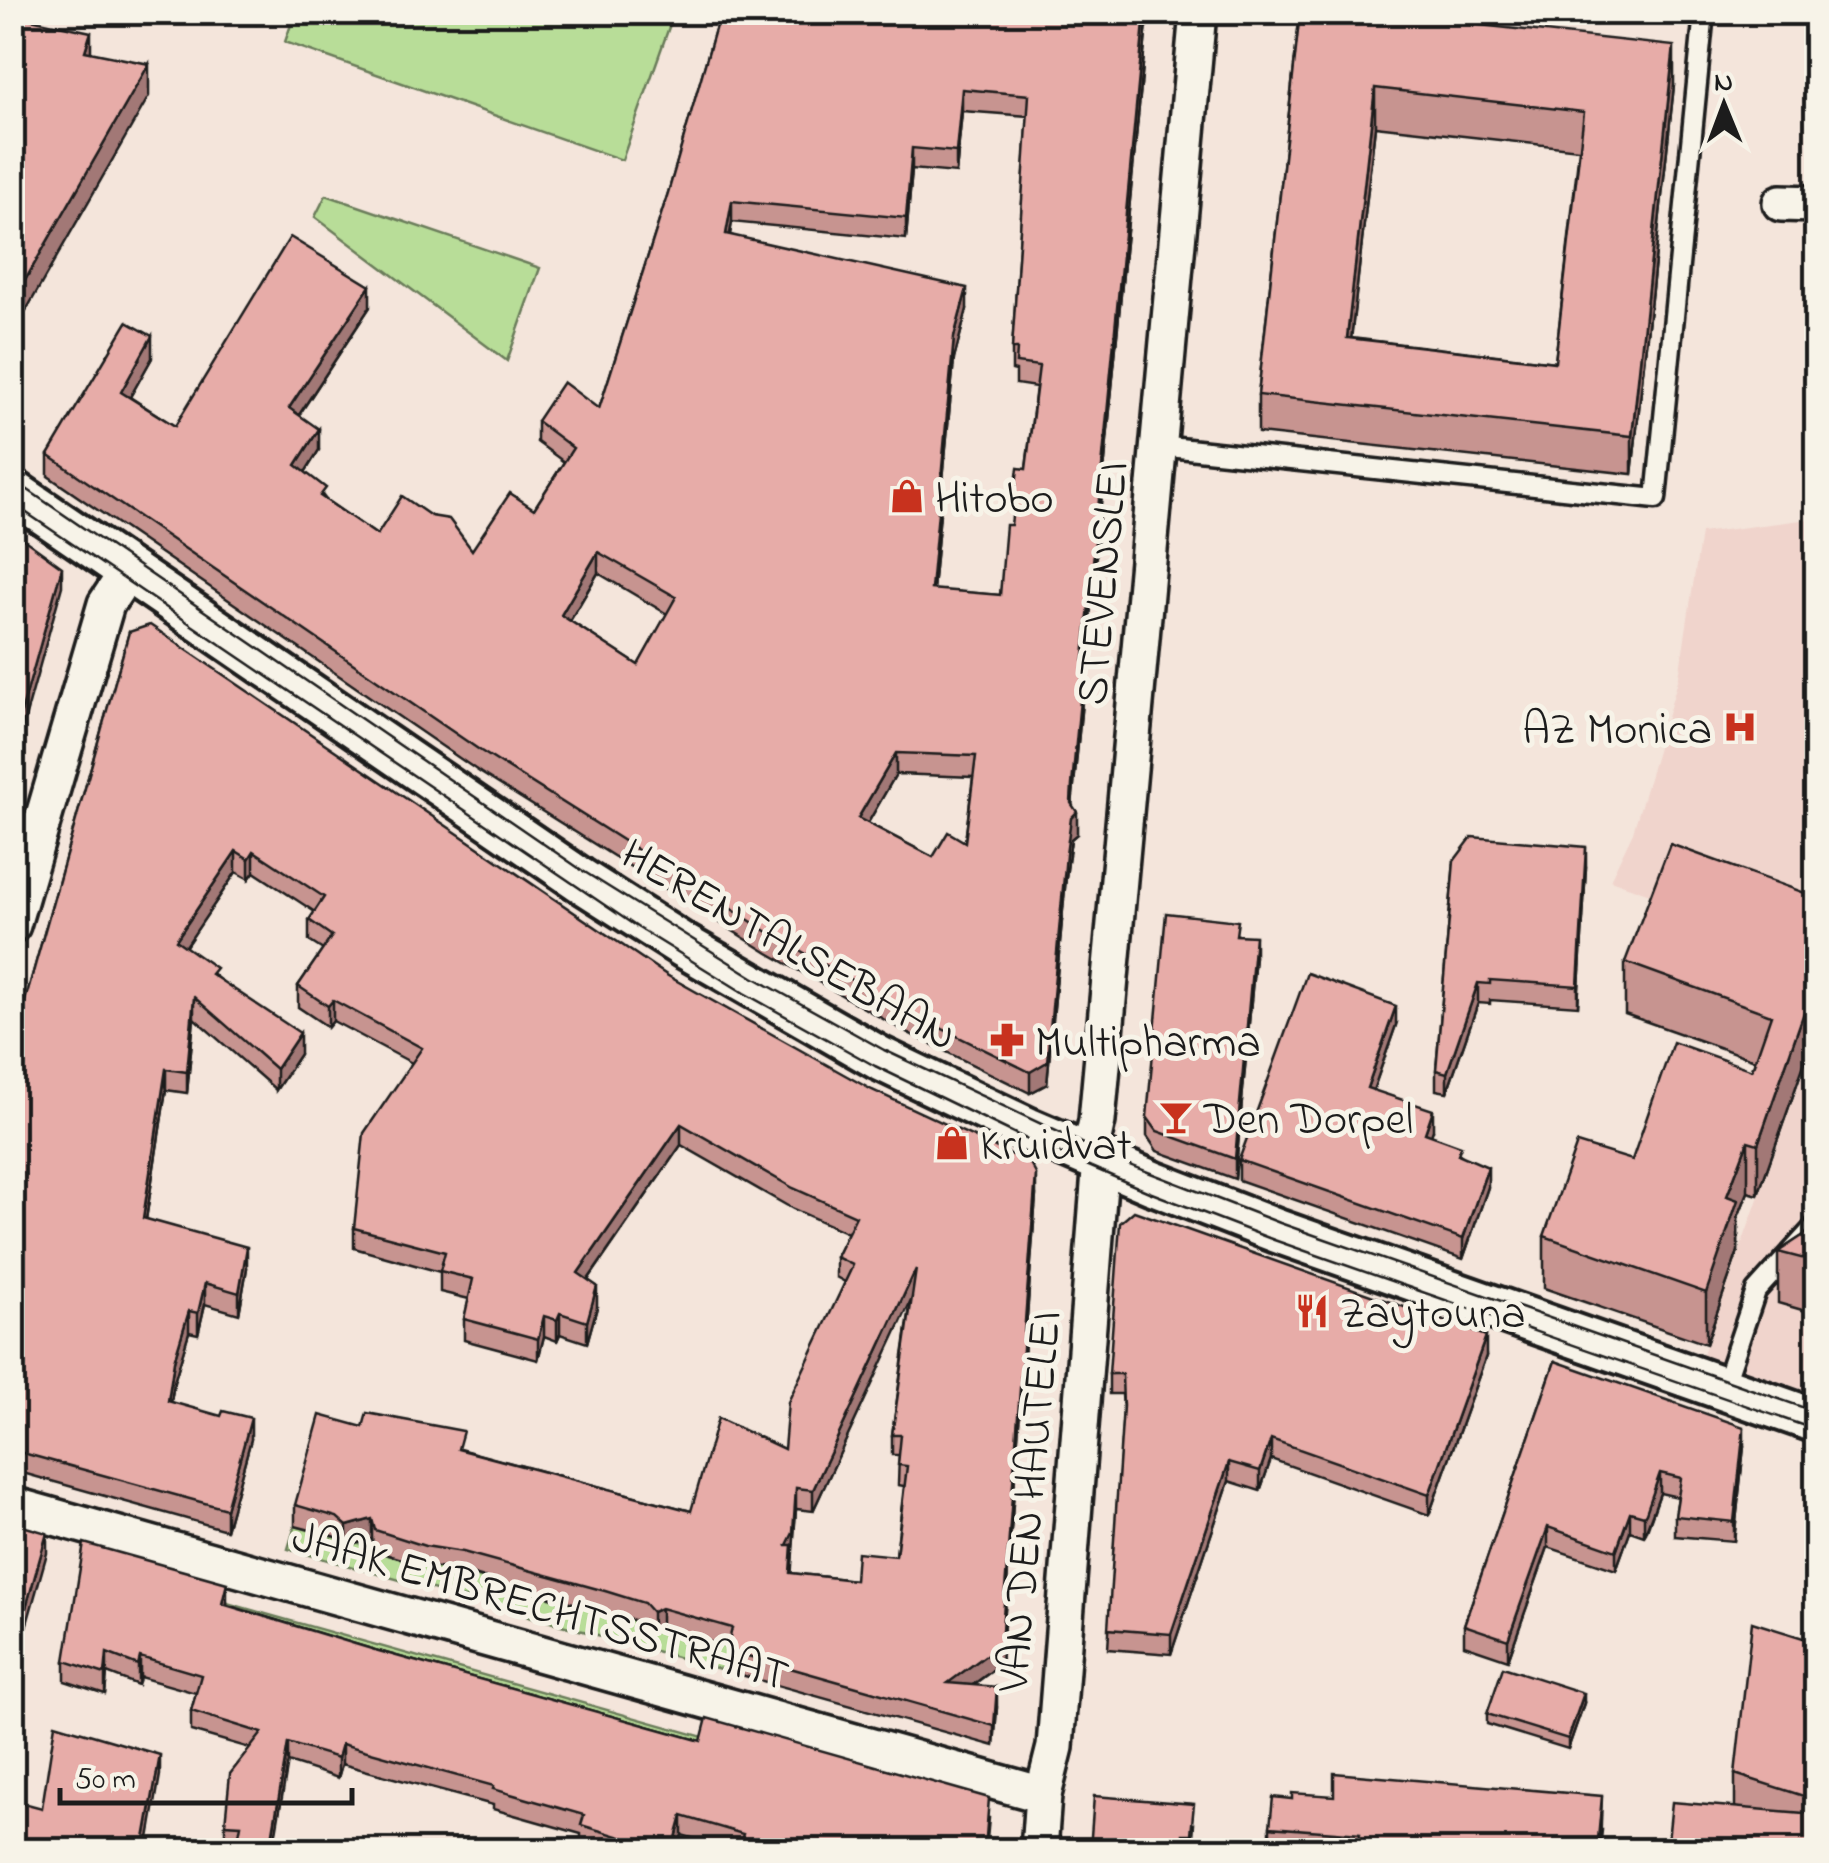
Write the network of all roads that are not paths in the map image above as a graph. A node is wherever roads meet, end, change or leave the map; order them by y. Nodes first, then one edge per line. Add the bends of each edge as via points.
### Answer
1 (1198, 12) edge
2 (1704, 12) edge
3 (1781, 203) dead end
4 (1816, 204) edge
5 (1160, 446) junction
6 (12, 491) edge
7 (128, 571) junction
8 (12, 925) edge
9 (1096, 1160) junction
10 (1816, 1225) edge
11 (1723, 1389) junction
12 (1816, 1421) edge
13 (12, 1505) edge
14 (1043, 1795) junction
15 (1038, 1850) edge

1 - 5 street, STEVENSLEI
2 - 5 lane via 1656,500
3 - 4 street
5 - 9 street, STEVENSLEI via 1091,1148
6 - 7 street, HERENTALSEBAAN
7 - 8 street via 106,604
7 - 9 street, HERENTALSEBAAN via 684,946 879,1058
9 - 11 street, HERENTALSEBAAN
9 - 14 street, VAN DEN HAUTELEI via 1055,1747
10 - 11 lane via 1756,1291
11 - 12 street, HERENTALSEBAAN
13 - 14 street, JAAK EMBRECHTSSTRAAT
14 - 15 street, VAN DEN HAUTELEI

